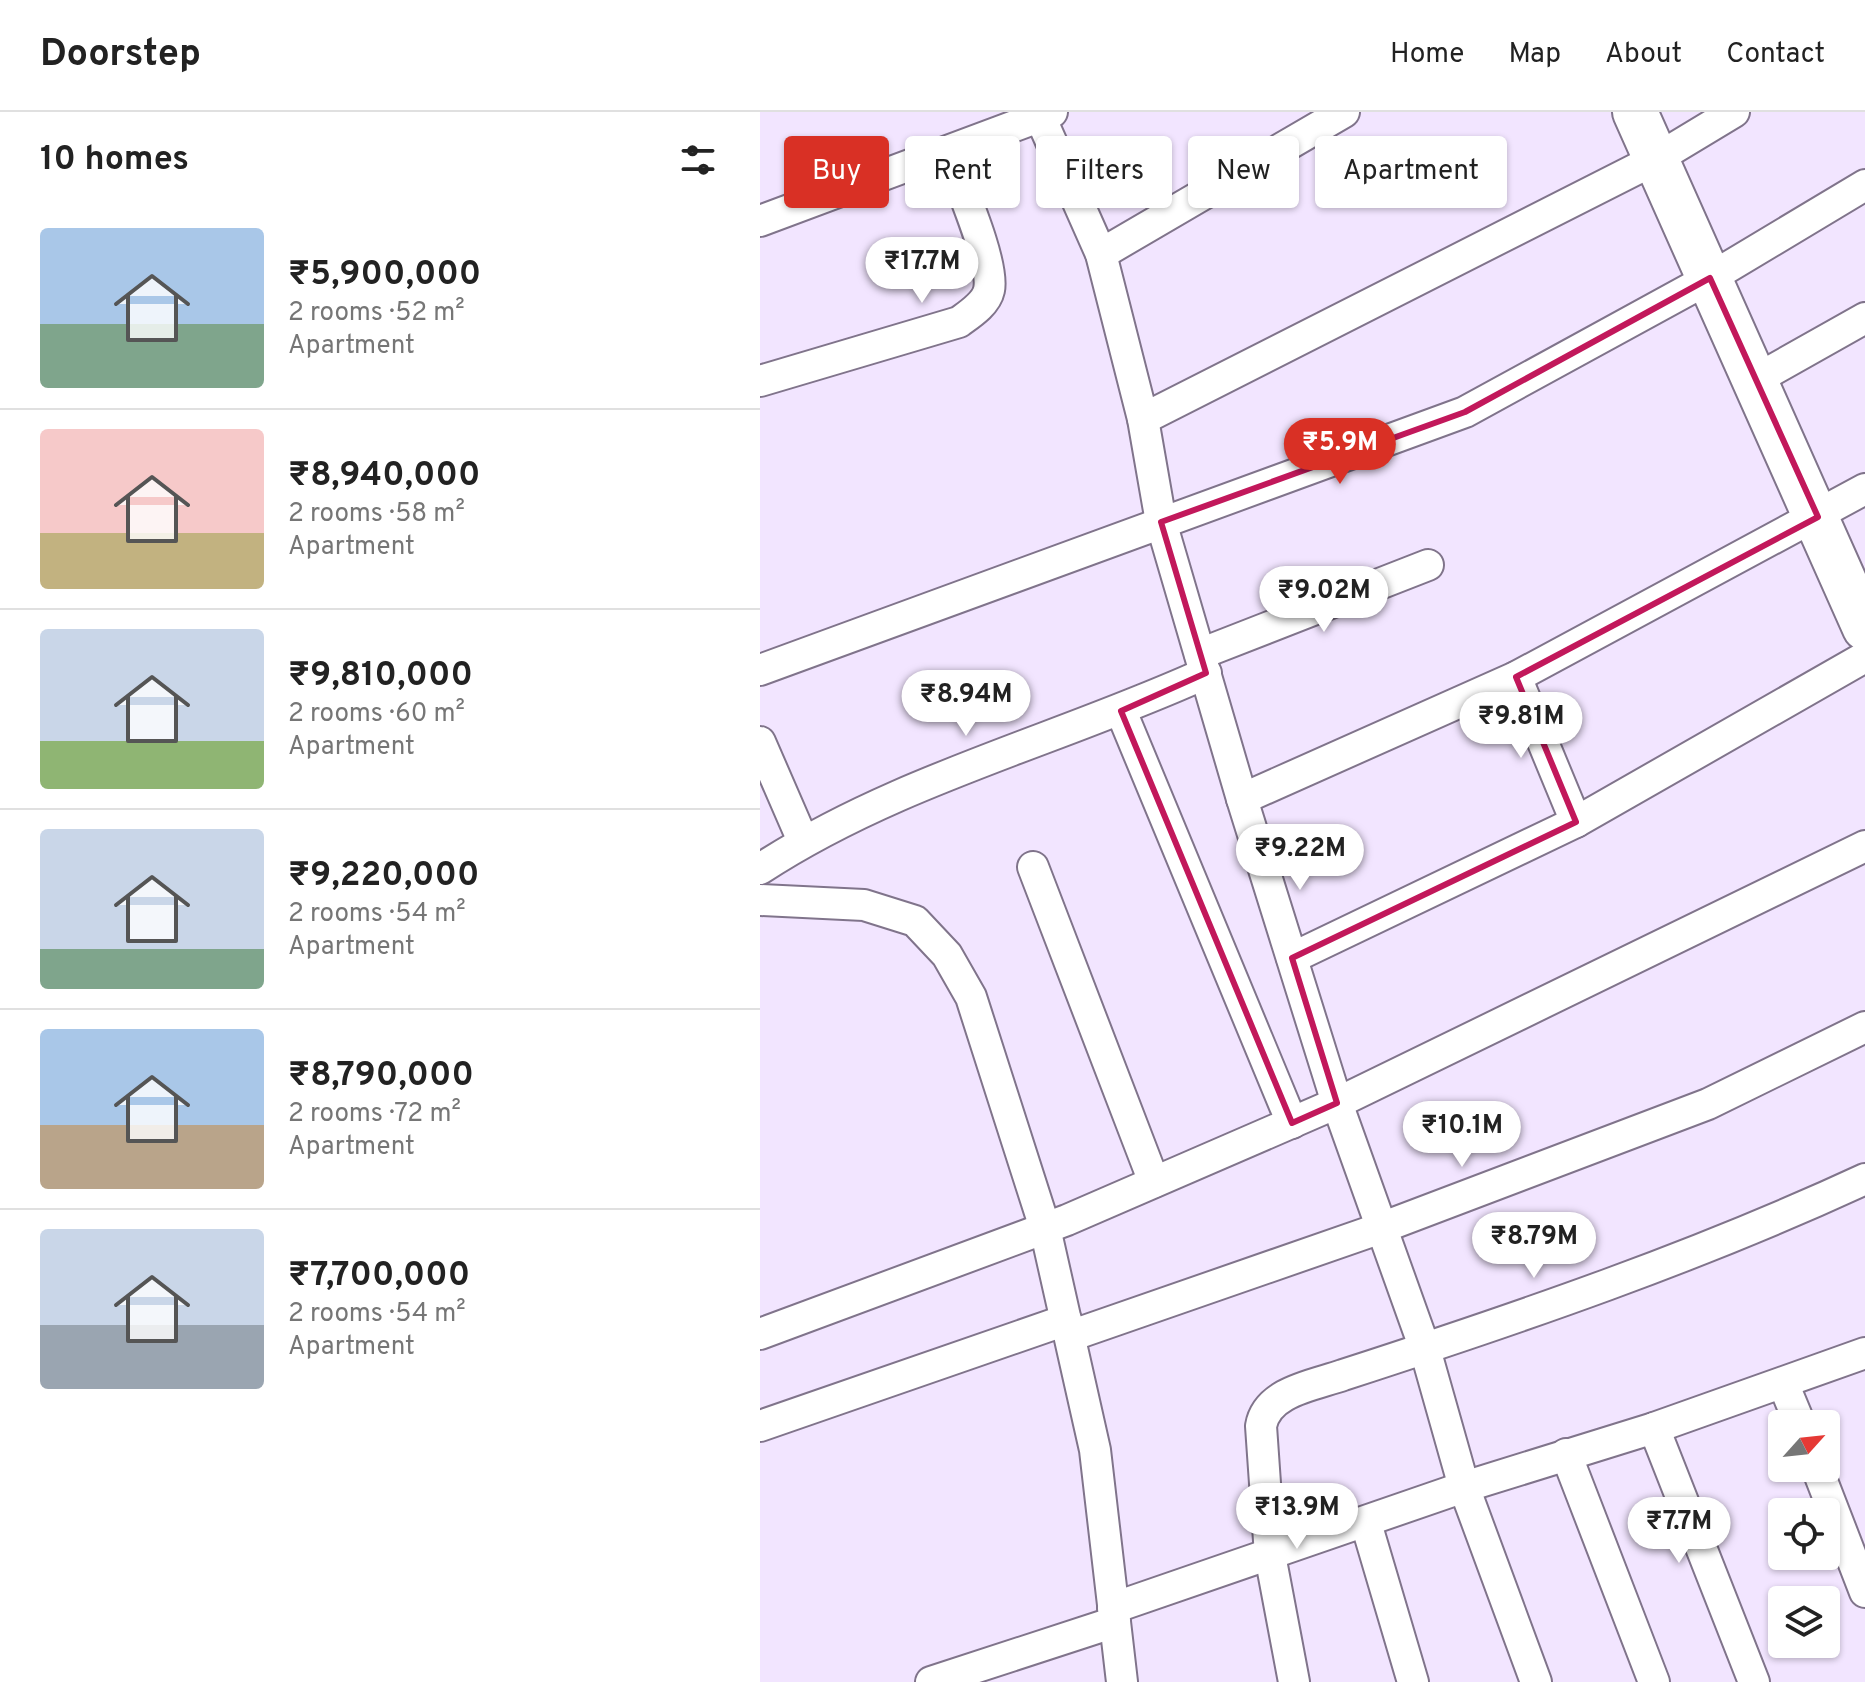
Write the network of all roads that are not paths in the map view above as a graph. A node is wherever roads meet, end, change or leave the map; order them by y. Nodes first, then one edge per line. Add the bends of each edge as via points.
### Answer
1 (1344, 112) edge
2 (1635, 112) edge
3 (1734, 112) edge
4 (1043, 114) edge
5 (988, 136) edge
6 (1656, 159) junction
7 (905, 168) edge
8 (1865, 185) edge
9 (967, 208) edge
10 (760, 221) edge
11 (1101, 254) junction
12 (1710, 278) junction
13 (1865, 318) edge
14 (1755, 380) junction
15 (760, 381) edge
16 (1143, 419) junction
17 (1865, 489) edge
18 (1818, 517) junction
19 (1161, 522) junction
20 (1428, 565) dead end
21 (1865, 628) edge
22 (1865, 657) edge
23 (1203, 663) junction
24 (760, 670) edge
25 (1516, 677) junction
26 (1121, 711) junction
27 (760, 742) edge
28 (1242, 799) junction
29 (1576, 822) junction
30 (803, 841) junction
31 (1865, 846) edge
32 (1033, 867) dead end
33 (760, 869) edge
34 (760, 900) edge
35 (1292, 958) junction
36 (1865, 1027) edge
37 (1337, 1103) junction
38 (1292, 1123) junction
39 (1865, 1179) edge
40 (1154, 1182) junction
41 (1045, 1228) junction
42 (1381, 1228) junction
43 (1068, 1328) junction
44 (760, 1334) edge
45 (1425, 1349) junction
46 (1865, 1353) edge
47 (1783, 1383) junction
48 (1794, 1410) edge
49 (760, 1426) edge
50 (1654, 1428) junction
51 (1566, 1454) junction
52 (1822, 1482) edge
53 (1464, 1487) junction
54 (1366, 1523) junction
55 (1270, 1555) junction
56 (1865, 1592) edge
57 (1114, 1615) junction
58 (931, 1682) edge
59 (1122, 1682) edge
60 (1294, 1682) edge
61 (1413, 1682) edge
62 (1536, 1682) edge
63 (1654, 1682) edge
64 (1754, 1682) edge

1 - 11 street
2 - 6 street
3 - 6 street
4 - 5 street
4 - 11 street
6 - 12 street
6 - 16 street
7 - 10 street
8 - 12 street
9 - 15 street via 989,271 989,292 977,308 959,322
11 - 16 street
12 - 14 street
12 - 19 street via 1465,412
13 - 14 street
14 - 18 street
16 - 19 street
17 - 18 street
18 - 21 street
18 - 25 street
19 - 23 street
19 - 24 street
20 - 23 street
22 - 29 street
23 - 26 street
23 - 28 street
25 - 28 street
25 - 29 street
26 - 30 street via 967,766
26 - 38 street
27 - 30 street
28 - 35 street
29 - 35 street
30 - 33 street
31 - 37 street
32 - 40 street
34 - 41 street via 864,905 915,921 947,955 971,997
35 - 37 street
36 - 42 street via 1708,1104
37 - 38 street
37 - 42 street
38 - 40 street
39 - 45 street via 1777,1220
40 - 41 street
41 - 43 street
41 - 44 street
42 - 43 street
42 - 45 street
43 - 49 street
43 - 57 street via 1095,1450
45 - 53 street
45 - 55 street via 1300,1389 1269,1406 1261,1426
46 - 47 street
47 - 48 street
47 - 50 street
50 - 51 street
50 - 64 street
51 - 53 street
51 - 63 street
52 - 56 street
53 - 54 street
53 - 62 street
54 - 55 street
54 - 61 street
55 - 57 street
55 - 60 street
57 - 58 street
57 - 59 street

